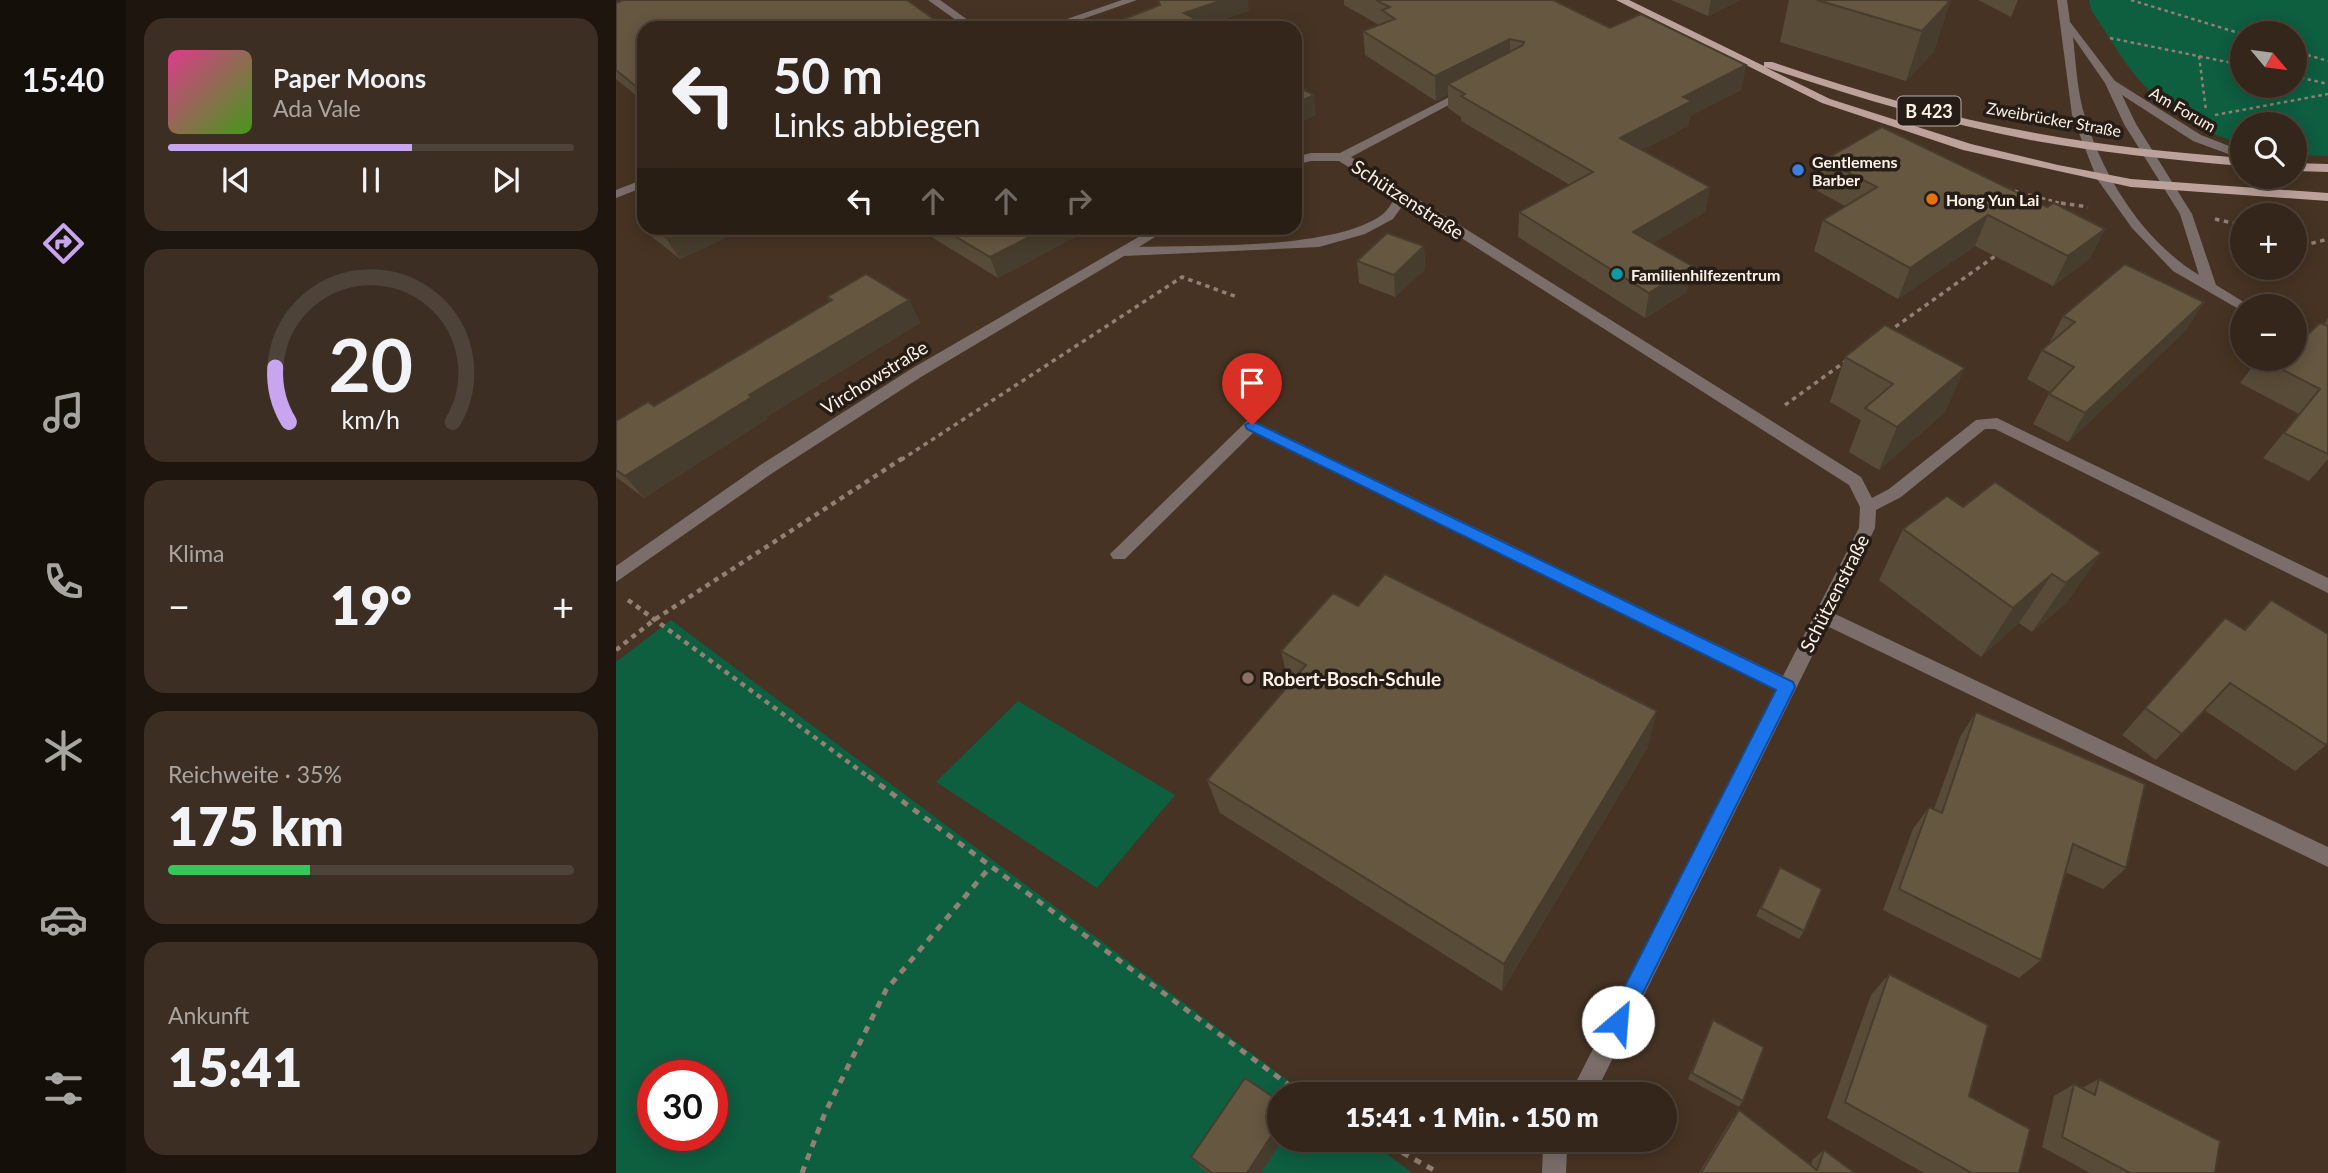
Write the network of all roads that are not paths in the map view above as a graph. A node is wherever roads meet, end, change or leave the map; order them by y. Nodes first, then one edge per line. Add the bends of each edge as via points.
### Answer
1 (933, 0) edge
2 (1132, 0) edge
3 (1621, 0) edge
4 (2062, 0) edge
5 (964, 21) edge
6 (1068, 21) edge
7 (2066, 22) junction
8 (1715, 45) junction
9 (2112, 83) junction
10 (1478, 86) edge
11 (2091, 145) junction
12 (2230, 150) edge
13 (2148, 153) junction
14 (1342, 157) junction
15 (1302, 159) edge
16 (2230, 161) edge
17 (2307, 167) edge
18 (2328, 168) edge
19 (2103, 179) junction
20 (637, 186) edge
21 (2169, 187) junction
22 (616, 194) edge
23 (1403, 196) junction
24 (2328, 197) edge
25 (1150, 235) edge
26 (1118, 253) junction
27 (2210, 288) junction
28 (2230, 300) edge
29 (1868, 507) junction
30 (1119, 554) dead end
31 (616, 575) edge
32 (2328, 586) edge
33 (1822, 616) junction
34 (1787, 687) junction
35 (2328, 857) edge
36 (1588, 1082) edge
37 (1555, 1152) edge
38 (1554, 1173) edge

1 - 5 street
2 - 6 street
3 - 8 main road, Zweibrücker Straße / B 423
4 - 7 street, Am Forum
7 - 9 street, Am Forum
7 - 11 street, Am Forum via 2078,116
8 - 11 main road, Zweibrücker Straße / B 423 via 1928,111
8 - 19 main road, Zweibrücker Straße / B 423 via 1813,95 1864,115 1967,147
9 - 12 street, Am Forum via 2197,138
9 - 13 street, Am Forum
10 - 14 street
11 - 13 main road, Zweibrücker Straße / B 423
11 - 19 street, Am Forum
13 - 16 main road, B 423
13 - 21 street
14 - 15 street
14 - 23 street, Schützenstraße
17 - 18 main road
19 - 21 main road, Zweibrücker Straße
19 - 27 street via 2137,225 2178,268
20 - 22 street
21 - 24 main road, Zweibrücker Straße
21 - 27 street via 2186,214
23 - 26 street via 1388,216 1360,231 1319,243
23 - 29 street, Schützenstraße via 1855,481
25 - 26 street, Virchowstraße
26 - 31 street, Virchowstraße via 916,373 765,470
27 - 28 street
29 - 32 street via 1895,493 1981,424 1997,423
29 - 33 street, Schützenstraße via 1867,528
30 - 34 street via 1252,425
33 - 34 street, Schützenstraße
33 - 35 street
34 - 36 street, Schützenstraße
37 - 38 street

